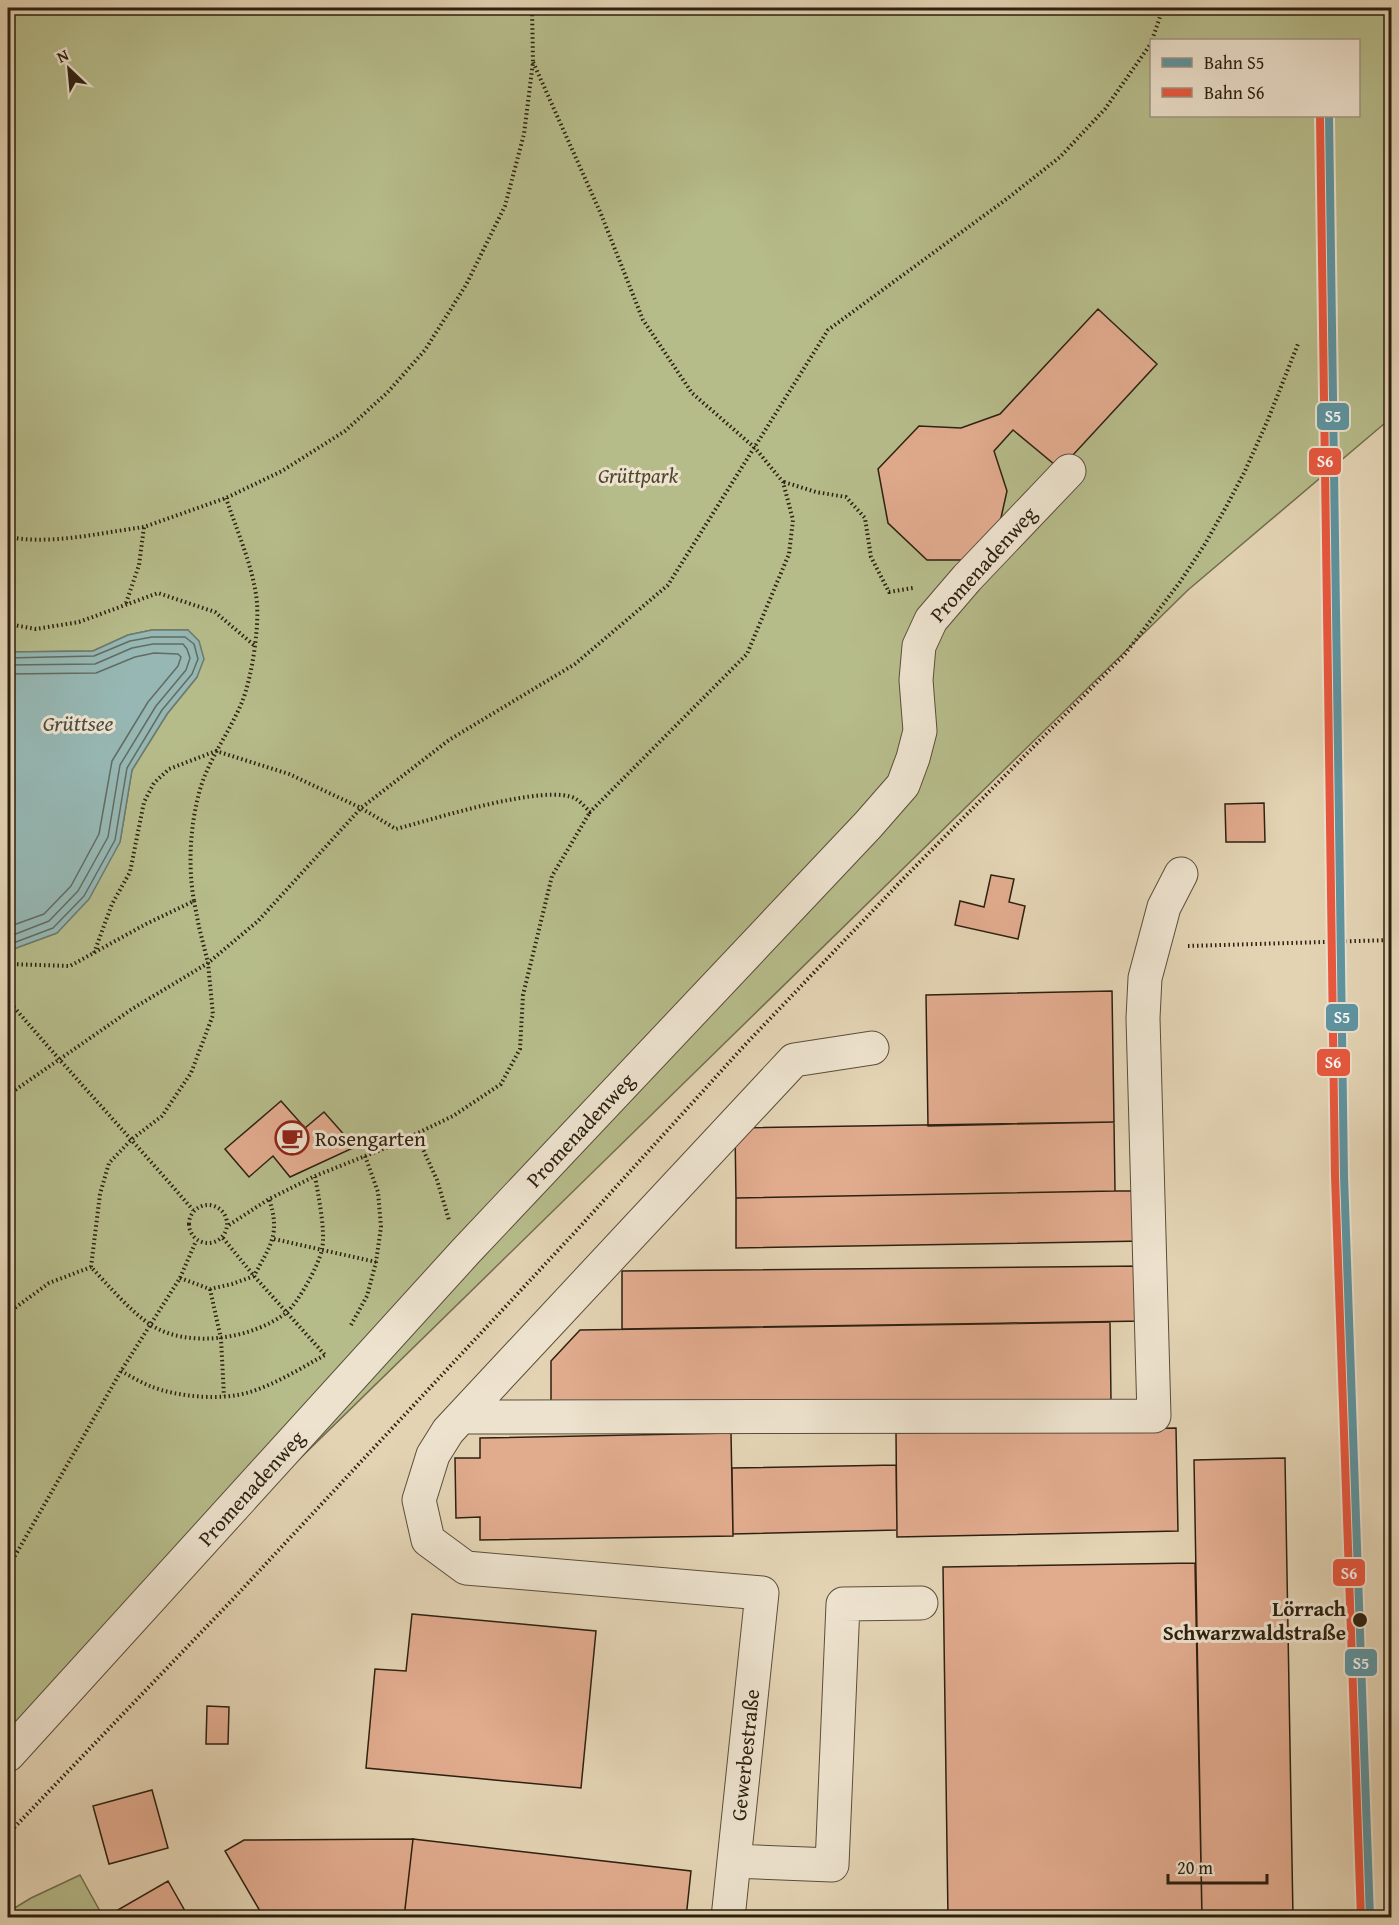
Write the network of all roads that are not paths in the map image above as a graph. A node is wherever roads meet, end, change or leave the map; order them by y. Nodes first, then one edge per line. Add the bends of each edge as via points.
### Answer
1 (1069, 471) dead end
2 (1181, 874) dead end
3 (872, 1048) dead end
4 (461, 1417) junction
5 (921, 1603) dead end
6 (8, 1755) edge
7 (734, 1861) junction
8 (728, 1917) edge

1 - 6 street, Promenadenweg via 930,620 919,646 916,680 920,731 903,785 466,1251
2 - 4 street via 1164,907 1145,978 1143,1017 1154,1416
3 - 4 street via 794,1060
4 - 7 street, Gewerbestraße via 433,1455 419,1500 428,1540 466,1568 762,1593
5 - 7 street via 843,1604 832,1865
7 - 8 street, Gewerbestraße

